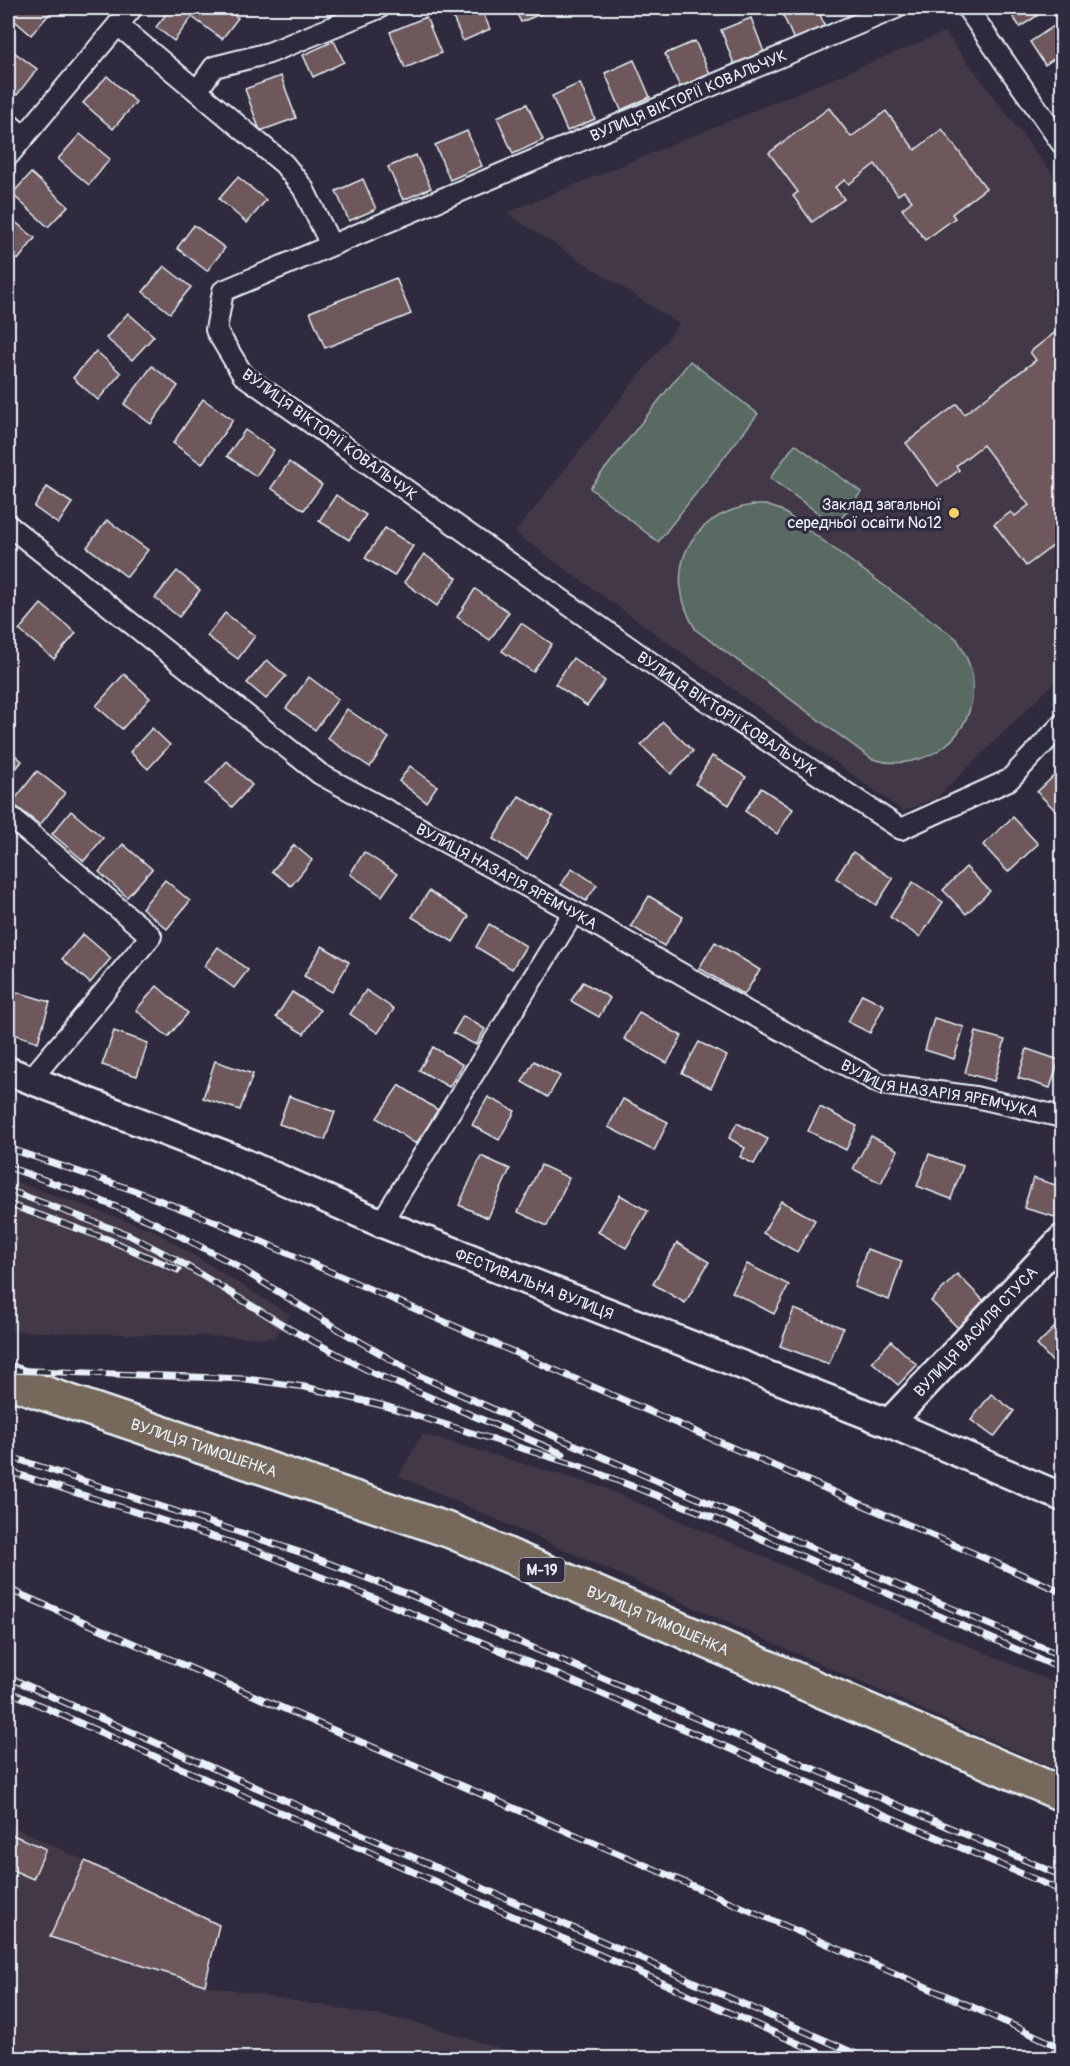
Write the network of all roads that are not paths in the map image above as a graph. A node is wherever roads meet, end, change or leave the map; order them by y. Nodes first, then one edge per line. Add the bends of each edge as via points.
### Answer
1 (132, 8) edge
2 (379, 8) edge
3 (896, 8) edge
4 (967, 8) edge
5 (118, 25) junction
6 (197, 91) junction
7 (8, 123) edge
8 (24, 137) junction
9 (1061, 138) edge
10 (8, 156) edge
11 (331, 245) junction
12 (8, 525) edge
13 (1062, 724) edge
14 (8, 815) edge
15 (573, 912) junction
16 (19, 1075) edge
17 (1062, 1117) edge
18 (381, 1223) junction
19 (1062, 1239) edge
20 (8, 1382) edge
21 (889, 1423) junction
22 (1062, 1497) edge
23 (1062, 1794) edge

1 - 5 street
2 - 6 street via 269,53 214,67
3 - 11 street, ВУЛИЦЯ ВІКТОРІЇ КОВАЛЬЧУК
4 - 9 street
5 - 6 street
5 - 8 street
6 - 11 street via 284,164 303,188
7 - 8 street
8 - 10 street
11 - 13 street, ВУЛИЦЯ ВІКТОРІЇ КОВАЛЬЧУК via 223,291 216,330 243,375 674,679 901,829 1009,780
12 - 15 street, ВУЛИЦЯ НАЗАРІЯ ЯРЕМЧУКА via 320,774
14 - 16 street via 151,936
15 - 17 street, ВУЛИЦЯ НАЗАРІЯ ЯРЕМЧУКА via 881,1084 975,1097
15 - 18 street
16 - 18 street, ФЕСТИВАЛЬНА ВУЛИЦЯ via 233,1158
18 - 21 street, ФЕСТИВАЛЬНА ВУЛИЦЯ
19 - 21 street, ВУЛИЦЯ ВАСИЛЯ СТУСА
20 - 23 highway, ВУЛИЦЯ ТИМОШЕНКА / М-19 via 451,1531
21 - 22 street, ФЕСТИВАЛЬНА ВУЛИЦЯ

